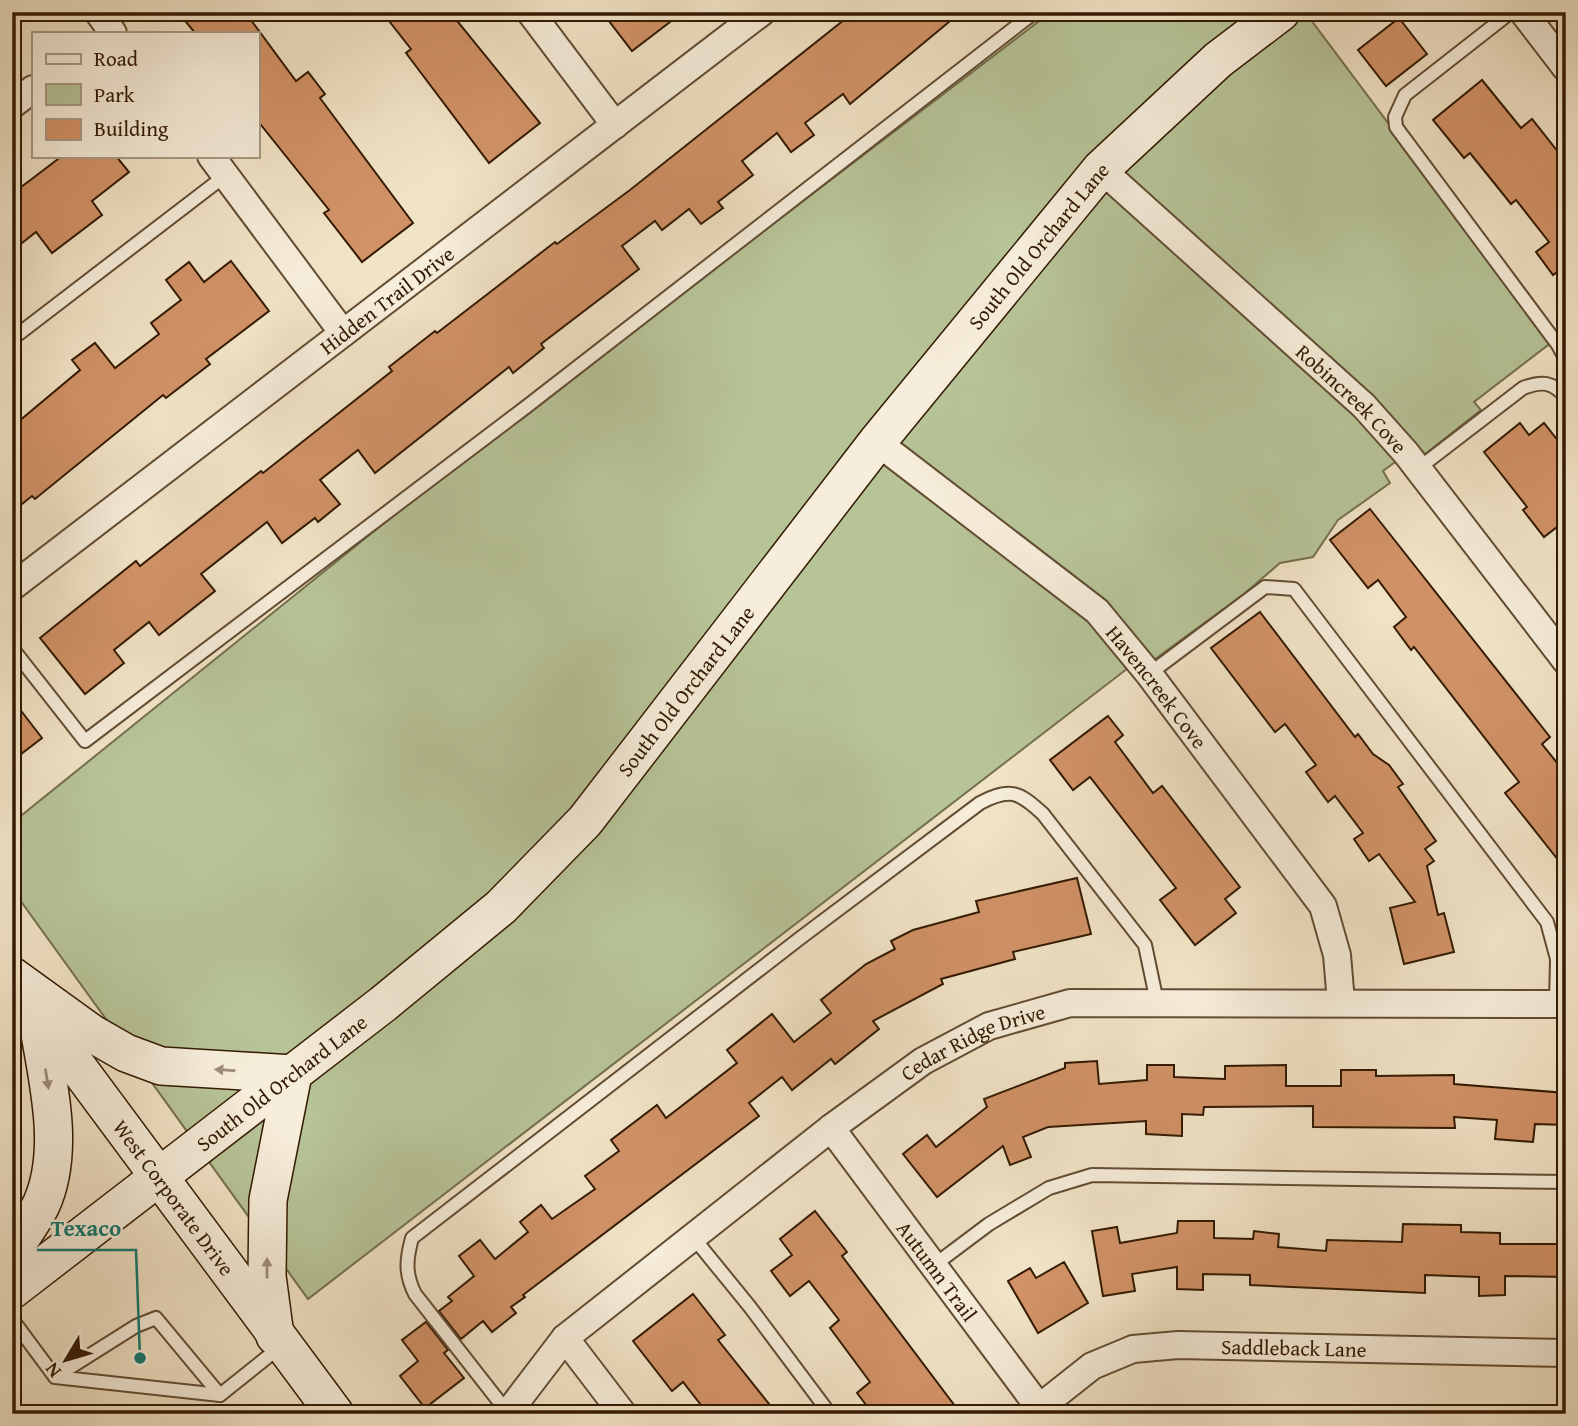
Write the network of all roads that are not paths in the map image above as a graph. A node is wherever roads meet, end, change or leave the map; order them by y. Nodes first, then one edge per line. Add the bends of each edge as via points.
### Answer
1 (530, 12) edge
2 (1035, 12) edge
3 (1281, 12) edge
4 (1511, 12) edge
5 (1523, 12) edge
6 (753, 15) edge
7 (1566, 68) edge
8 (32, 90) edge
9 (12, 105) edge
10 (615, 125) junction
11 (218, 165) edge
12 (1101, 169) junction
13 (343, 334) junction
14 (12, 339) edge
15 (1566, 360) edge
16 (1563, 387) edge
17 (877, 442) junction
18 (1419, 468) junction
19 (12, 587) edge
20 (12, 648) edge
21 (1566, 661) edge
22 (1149, 674) junction
23 (12, 978) edge
24 (1157, 1002) junction
25 (1341, 1002) junction
26 (1561, 1004) edge
27 (37, 1011) junction
28 (293, 1074) junction
29 (831, 1128) junction
30 (158, 1177) junction
31 (1566, 1182) edge
32 (693, 1237) junction
33 (12, 1251) edge
34 (933, 1266) junction
35 (12, 1290) edge
36 (12, 1320) edge
37 (565, 1338) junction
38 (278, 1341) junction
39 (1566, 1353) edge
40 (55, 1377) junction
41 (220, 1395) junction
42 (1042, 1411) edge
43 (335, 1414) edge
44 (508, 1414) edge
45 (623, 1414) edge
46 (830, 1414) edge

1 - 10 street
2 - 20 lane via 85,741
3 - 12 street, South Old Orchard Lane via 1218,60
4 - 15 lane via 1405,95 1395,117 1396,127
5 - 7 street
6 - 10 street, Hidden Trail Drive
8 - 9 street
10 - 13 street, Hidden Trail Drive
11 - 13 street
11 - 14 lane
12 - 17 street, South Old Orchard Lane
12 - 18 street, Robincreek Cove via 1364,406
13 - 19 street, Hidden Trail Drive
16 - 18 lane via 1539,382 1523,388
17 - 22 street, Havencreek Cove via 1097,611
17 - 28 street, South Old Orchard Lane via 584,821 501,907
18 - 21 street, Robincreek Cove
22 - 25 street, Havencreek Cove via 1323,906 1337,955
22 - 26 lane via 1265,587 1294,589 1547,922 1557,959
23 - 27 street, West Corporate Drive
28 -> 23 street via 161,1066 91,1033
24 - 25 street, Cedar Ridge Drive
24 - 29 street, Cedar Ridge Drive via 1070,1003 989,1026 923,1061
24 - 44 lane via 1145,945 1043,814 1024,796 1001,792 980,803 412,1238 406,1260 415,1294
25 - 26 street, Cedar Ridge Drive
27 - 30 street, West Corporate Drive
27 -> 33 street via 53,1137 51,1172 41,1204
28 - 30 street, South Old Orchard Lane
38 -> 28 street via 267,1276 268,1200
29 - 32 street, Cedar Ridge Drive
29 - 34 street, Autumn Trail
30 - 35 street, South Old Orchard Lane
30 - 38 street, West Corporate Drive
31 - 34 lane via 1093,1175 1049,1188 989,1224
32 - 37 street, Cedar Ridge Drive
32 - 46 lane
34 - 42 street, Autumn Trail
36 - 40 lane
37 - 44 street, Cedar Ridge Drive
37 - 45 street
38 - 41 lane
38 - 43 street, West Corporate Drive
39 - 42 street, Saddleback Lane via 1178,1345 1133,1349 1093,1366
40 - 41 lane
40 - 41 lane via 156,1318

